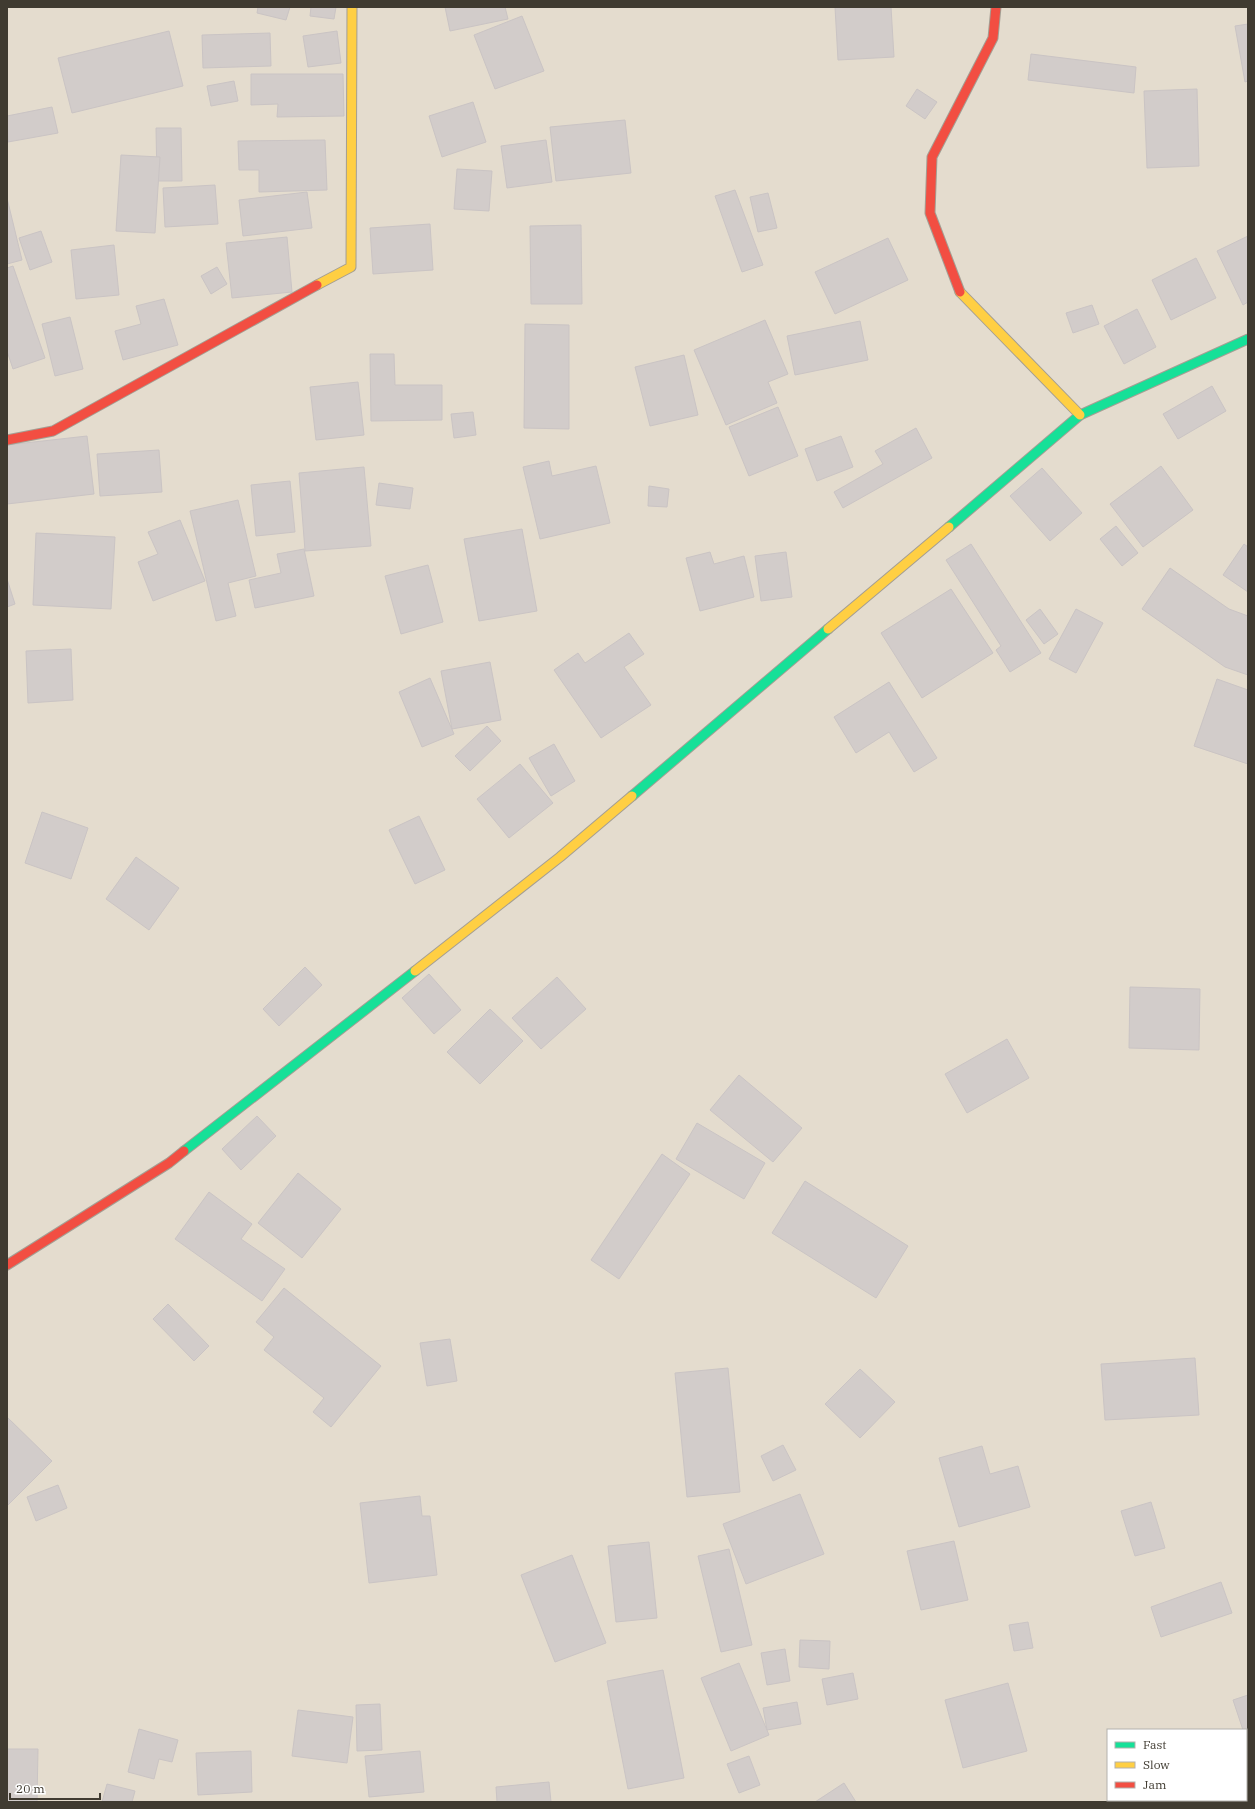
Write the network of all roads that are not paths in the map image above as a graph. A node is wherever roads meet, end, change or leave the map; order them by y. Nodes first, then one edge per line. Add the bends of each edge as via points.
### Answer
1 (352, 7) edge
2 (996, 7) edge
3 (1248, 339) edge
4 (1080, 415) junction
5 (7, 440) edge
6 (7, 1265) edge

1 - 5 street via 352,267 53,432
2 - 4 street via 993,38 932,157 930,213 960,292
3 - 4 street
4 - 6 street via 560,857 169,1163

